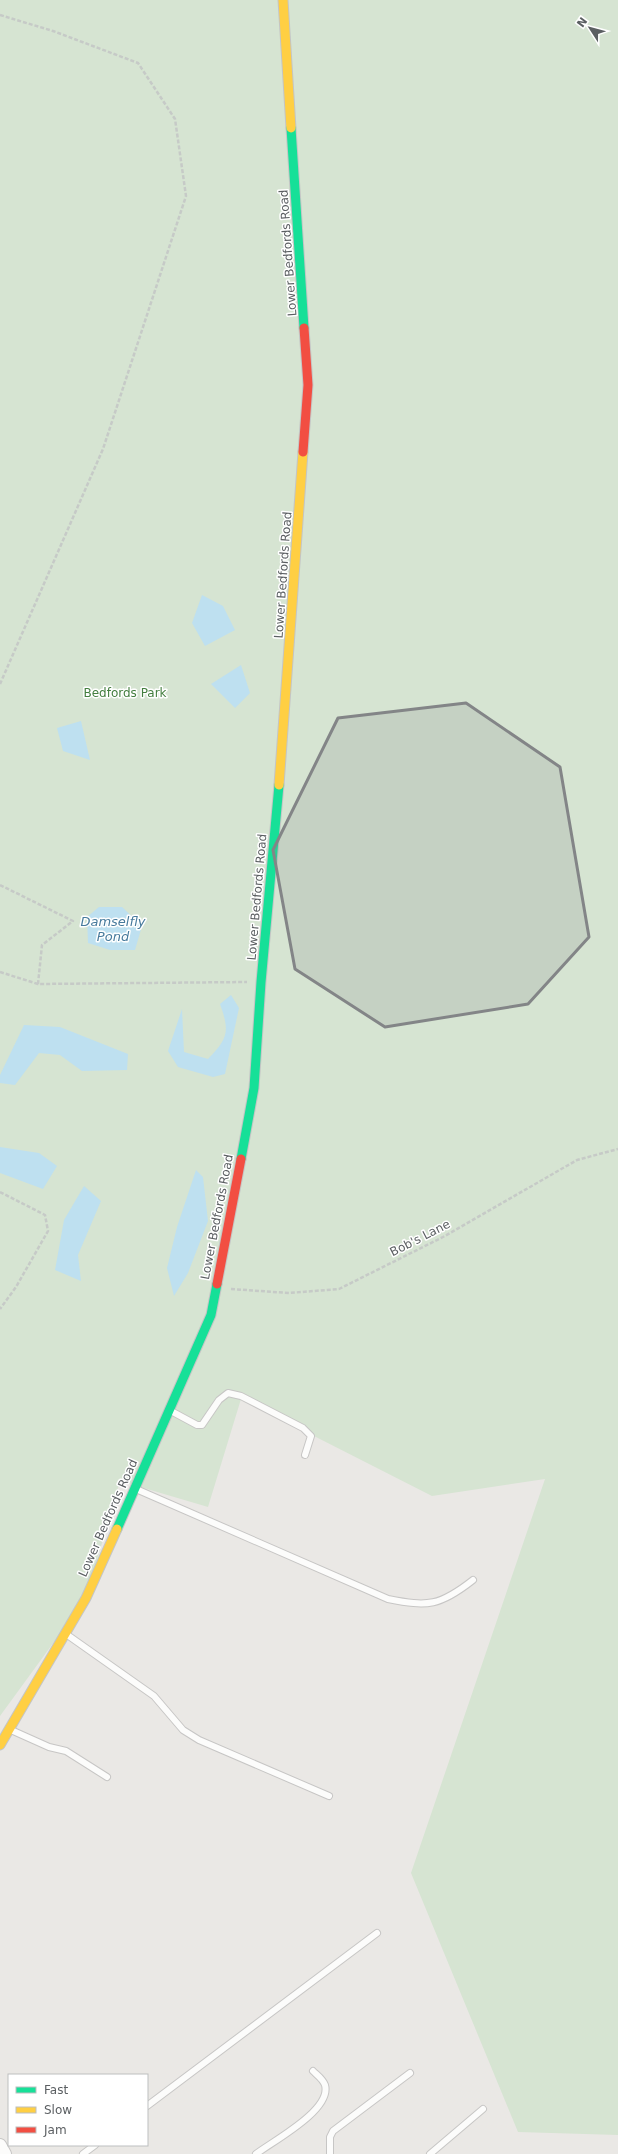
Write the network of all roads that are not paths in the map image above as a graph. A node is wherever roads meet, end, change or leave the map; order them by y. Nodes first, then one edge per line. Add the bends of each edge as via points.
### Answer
1 (283, 0) edge
2 (169, 1410) junction
3 (305, 1455) dead end
4 (134, 1489) junction
5 (473, 1580) dead end
6 (65, 1634) junction
7 (10, 1729) junction
8 (0, 1745) edge
9 (106, 1777) dead end
10 (329, 1796) dead end
11 (377, 1933) dead end
12 (313, 2071) dead end
13 (410, 2074) dead end
14 (148, 2105) edge
15 (483, 2109) dead end
16 (0, 2145) edge
17 (94, 2146) edge
18 (5, 2154) edge
19 (83, 2154) edge
20 (256, 2154) edge
21 (330, 2154) edge
22 (430, 2154) edge

1 - 2 street, Lower Bedfords Road via 308,385 284,734 254,1088 211,1315
2 - 3 lane via 202,1425 219,1400 228,1394 241,1396 303,1428 311,1436
2 - 4 street, Lower Bedfords Road
4 - 5 lane via 388,1599 431,1604 444,1600
4 - 6 street, Lower Bedfords Road via 86,1598
6 - 7 street, Lower Bedfords Road
6 - 10 lane via 154,1696 179,1725 198,1740
7 - 8 street, Lower Bedfords Road
7 - 9 lane via 66,1752
11 - 14 lane
12 - 20 lane via 325,2086 325,2093 316,2110
13 - 21 lane via 333,2131 330,2137
15 - 22 lane
16 - 18 street
17 - 19 lane

